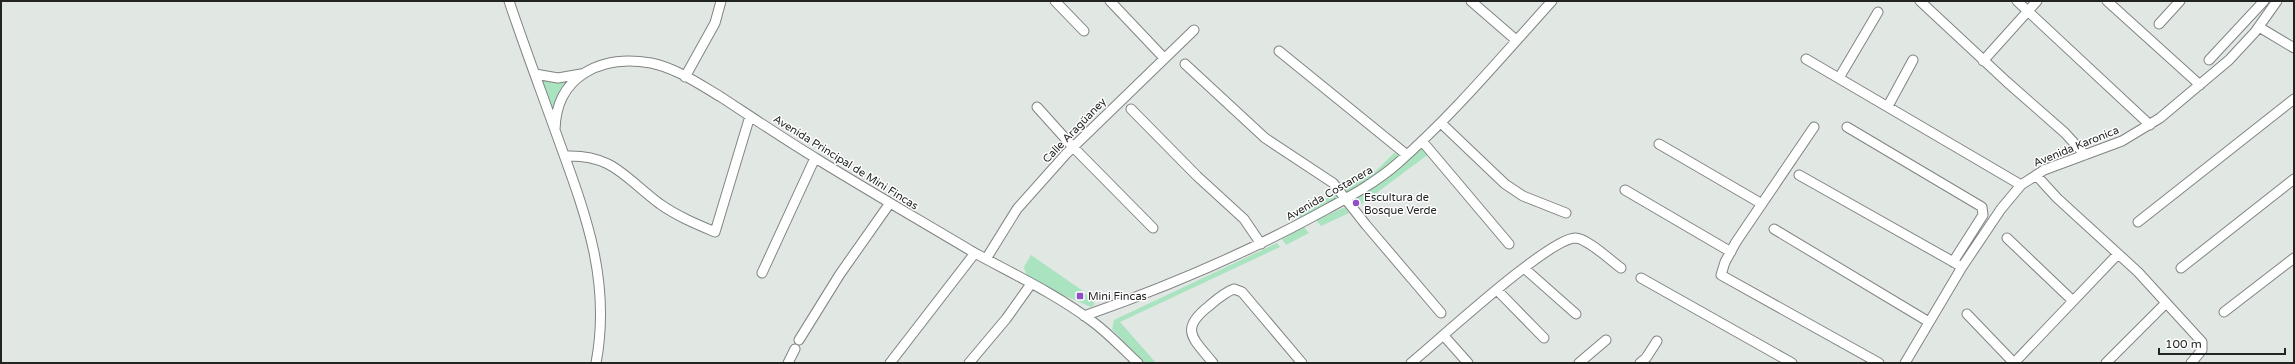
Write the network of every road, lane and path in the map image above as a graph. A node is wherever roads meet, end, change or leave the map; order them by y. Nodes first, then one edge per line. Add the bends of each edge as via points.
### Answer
1 (508, 1) edge
2 (721, 1) edge
3 (1055, 1) edge
4 (1110, 1) edge
5 (1471, 1) edge
6 (1552, 1) edge
7 (1920, 1) edge
8 (2017, 1) edge
9 (2037, 1) edge
10 (2107, 1) edge
11 (2180, 1) edge
12 (2264, 1) edge
13 (2277, 1) edge
14 (2028, 11) junction
15 (1878, 12) dead end
16 (2159, 24) dead end
17 (2259, 27) junction
18 (1194, 30) dead end
19 (1084, 31) dead end
20 (1516, 40) junction
21 (2294, 48) edge
22 (1280, 51) dead end
23 (1164, 58) junction
24 (1806, 59) dead end
25 (1913, 60) dead end
26 (2209, 60) dead end
27 (1983, 61) junction
28 (1184, 64) dead end
29 (583, 73) junction
30 (535, 74) junction
31 (685, 77) junction
32 (1839, 78) junction
33 (2200, 85) junction
34 (2294, 99) edge
35 (1888, 106) junction
36 (1037, 107) dead end
37 (1131, 109) dead end
38 (750, 116) junction
39 (1441, 122) junction
40 (2150, 125) junction
41 (1814, 126) dead end
42 (1847, 127) dead end
43 (555, 130) junction
44 (1422, 141) junction
45 (1659, 144) dead end
46 (1073, 147) junction
47 (1407, 155) junction
48 (2085, 155) junction
49 (565, 156) junction
50 (815, 158) junction
51 (1799, 175) dead end
52 (2036, 175) junction
53 (2294, 179) edge
54 (2021, 185) junction
55 (1625, 190) dead end
56 (1345, 199) junction
57 (890, 204) junction
58 (1762, 204) junction
59 (1566, 212) dead end
60 (2138, 222) dead end
61 (1153, 228) dead end
62 (1774, 230) dead end
63 (2007, 238) dead end
64 (1261, 244) junction
65 (1509, 244) dead end
66 (975, 252) junction
67 (1731, 252) junction
68 (2118, 254) junction
69 (2294, 258) edge
70 (986, 259) junction
71 (1953, 262) junction
72 (1962, 267) junction
73 (1524, 268) junction
74 (1621, 268) dead end
75 (2181, 268) dead end
76 (762, 273) dead end
77 (1641, 278) dead end
78 (1030, 284) junction
79 (1497, 290) junction
80 (2073, 301) junction
81 (2166, 303) junction
82 (2224, 312) dead end
83 (1442, 313) dead end
84 (1576, 314) dead end
85 (1967, 314) dead end
86 (1084, 316) junction
87 (1929, 322) junction
88 (1444, 336) junction
89 (1544, 338) dead end
90 (1606, 340) dead end
91 (1657, 341) dead end
92 (596, 363) edge
93 (788, 363) edge
94 (890, 363) edge
95 (969, 363) edge
96 (1138, 363) edge
97 (1213, 363) edge
98 (1302, 363) edge
99 (1411, 363) edge
100 (1468, 363) edge
101 (1579, 363) edge
102 (1640, 363) edge
103 (1792, 363) edge
104 (1879, 363) edge
105 (1906, 363) edge
106 (2014, 363) edge
107 (2106, 363) edge
108 (2192, 363) edge

1 - 30 street
2 - 31 street via 715,23
3 - 19 street
4 - 23 street
5 - 20 street
6 - 20 street, Avenida Costanera
7 - 27 street
8 - 14 street
9 - 14 street
10 - 33 street
11 - 16 street
12 - 26 street
13 - 17 street, Avenida Karonica
14 - 27 street
14 - 40 street
15 - 32 street
17 - 21 street
17 - 33 street, Avenida Karonica via 2229,60
18 - 23 street, Calle Aragüaney
20 - 39 street, Avenida Costanera
22 - 47 street
23 - 46 street, Calle Aragüaney
24 - 32 street
25 - 35 street
27 - 48 street via 2065,133
28 - 56 street via 1265,138 1326,177
29 - 30 street via 558,78
29 - 31 street, Avenida Principal de Mini Fincas via 605,65 637,62 663,66
29 - 43 street, Avenida Principal de Mini Fincas via 566,90 559,102
30 - 43 street
31 - 38 street, Avenida Principal de Mini Fincas
32 - 35 street
33 - 40 street, Avenida Karonica
34 - 60 street
35 - 54 street
36 - 46 street
37 - 64 street via 1244,219
38 - 49 street via 715,232 680,217 660,204 616,166 590,157
38 - 50 street, Avenida Principal de Mini Fincas
39 - 44 street, Avenida Costanera
39 - 59 street via 1516,193
40 - 48 street, Avenida Karonica via 2122,141
41 - 58 street
42 - 71 street via 1982,207 1983,215
43 - 49 street
44 - 47 street, Avenida Costanera
44 - 65 street
45 - 58 street
46 - 61 street
46 - 70 street, Calle Aragüaney via 1016,209
47 - 56 street, Avenida Costanera via 1382,176
48 - 52 street, Avenida Karonica
49 - 92 street via 591,235 599,275 600,326
50 - 57 street, Avenida Principal de Mini Fincas
50 - 76 street
51 - 71 street
52 - 54 street, Avenida Karonica
52 - 68 street
53 - 75 street
54 - 72 street, Avenida Karonica via 2001,209
55 - 67 street
56 - 64 street, Avenida Costanera
56 - 83 street
57 - 66 street, Avenida Principal de Mini Fincas
57 - 93 street via 821,303
58 - 67 street
62 - 87 street
63 - 80 street
64 - 86 street, Avenida Costanera via 1174,284
66 - 70 street, Avenida Principal de Mini Fincas
66 - 94 street
67 - 104 street via 1722,272 1723,277
68 - 80 street
68 - 81 street
69 - 82 street
70 - 78 street, Avenida Principal de Mini Fincas
71 - 72 street
72 - 87 street, Avenida Karonica
73 - 74 street via 1574,238 1584,240
73 - 79 street
73 - 84 street
77 - 103 street
78 - 86 street, Avenida Principal de Mini Fincas
78 - 95 street via 1006,319
79 - 88 street
79 - 89 street
80 - 106 street
81 - 107 street
81 - 108 street via 2202,342 2202,350
85 - 106 street
86 - 96 street, Avenida Principal de Mini Fincas
87 - 105 street, Avenida Karonica
88 - 99 street
88 - 100 street
90 - 101 street
91 - 102 street
97 - 98 street via 1194,339 1190,328 1200,313 1234,289 1242,292

